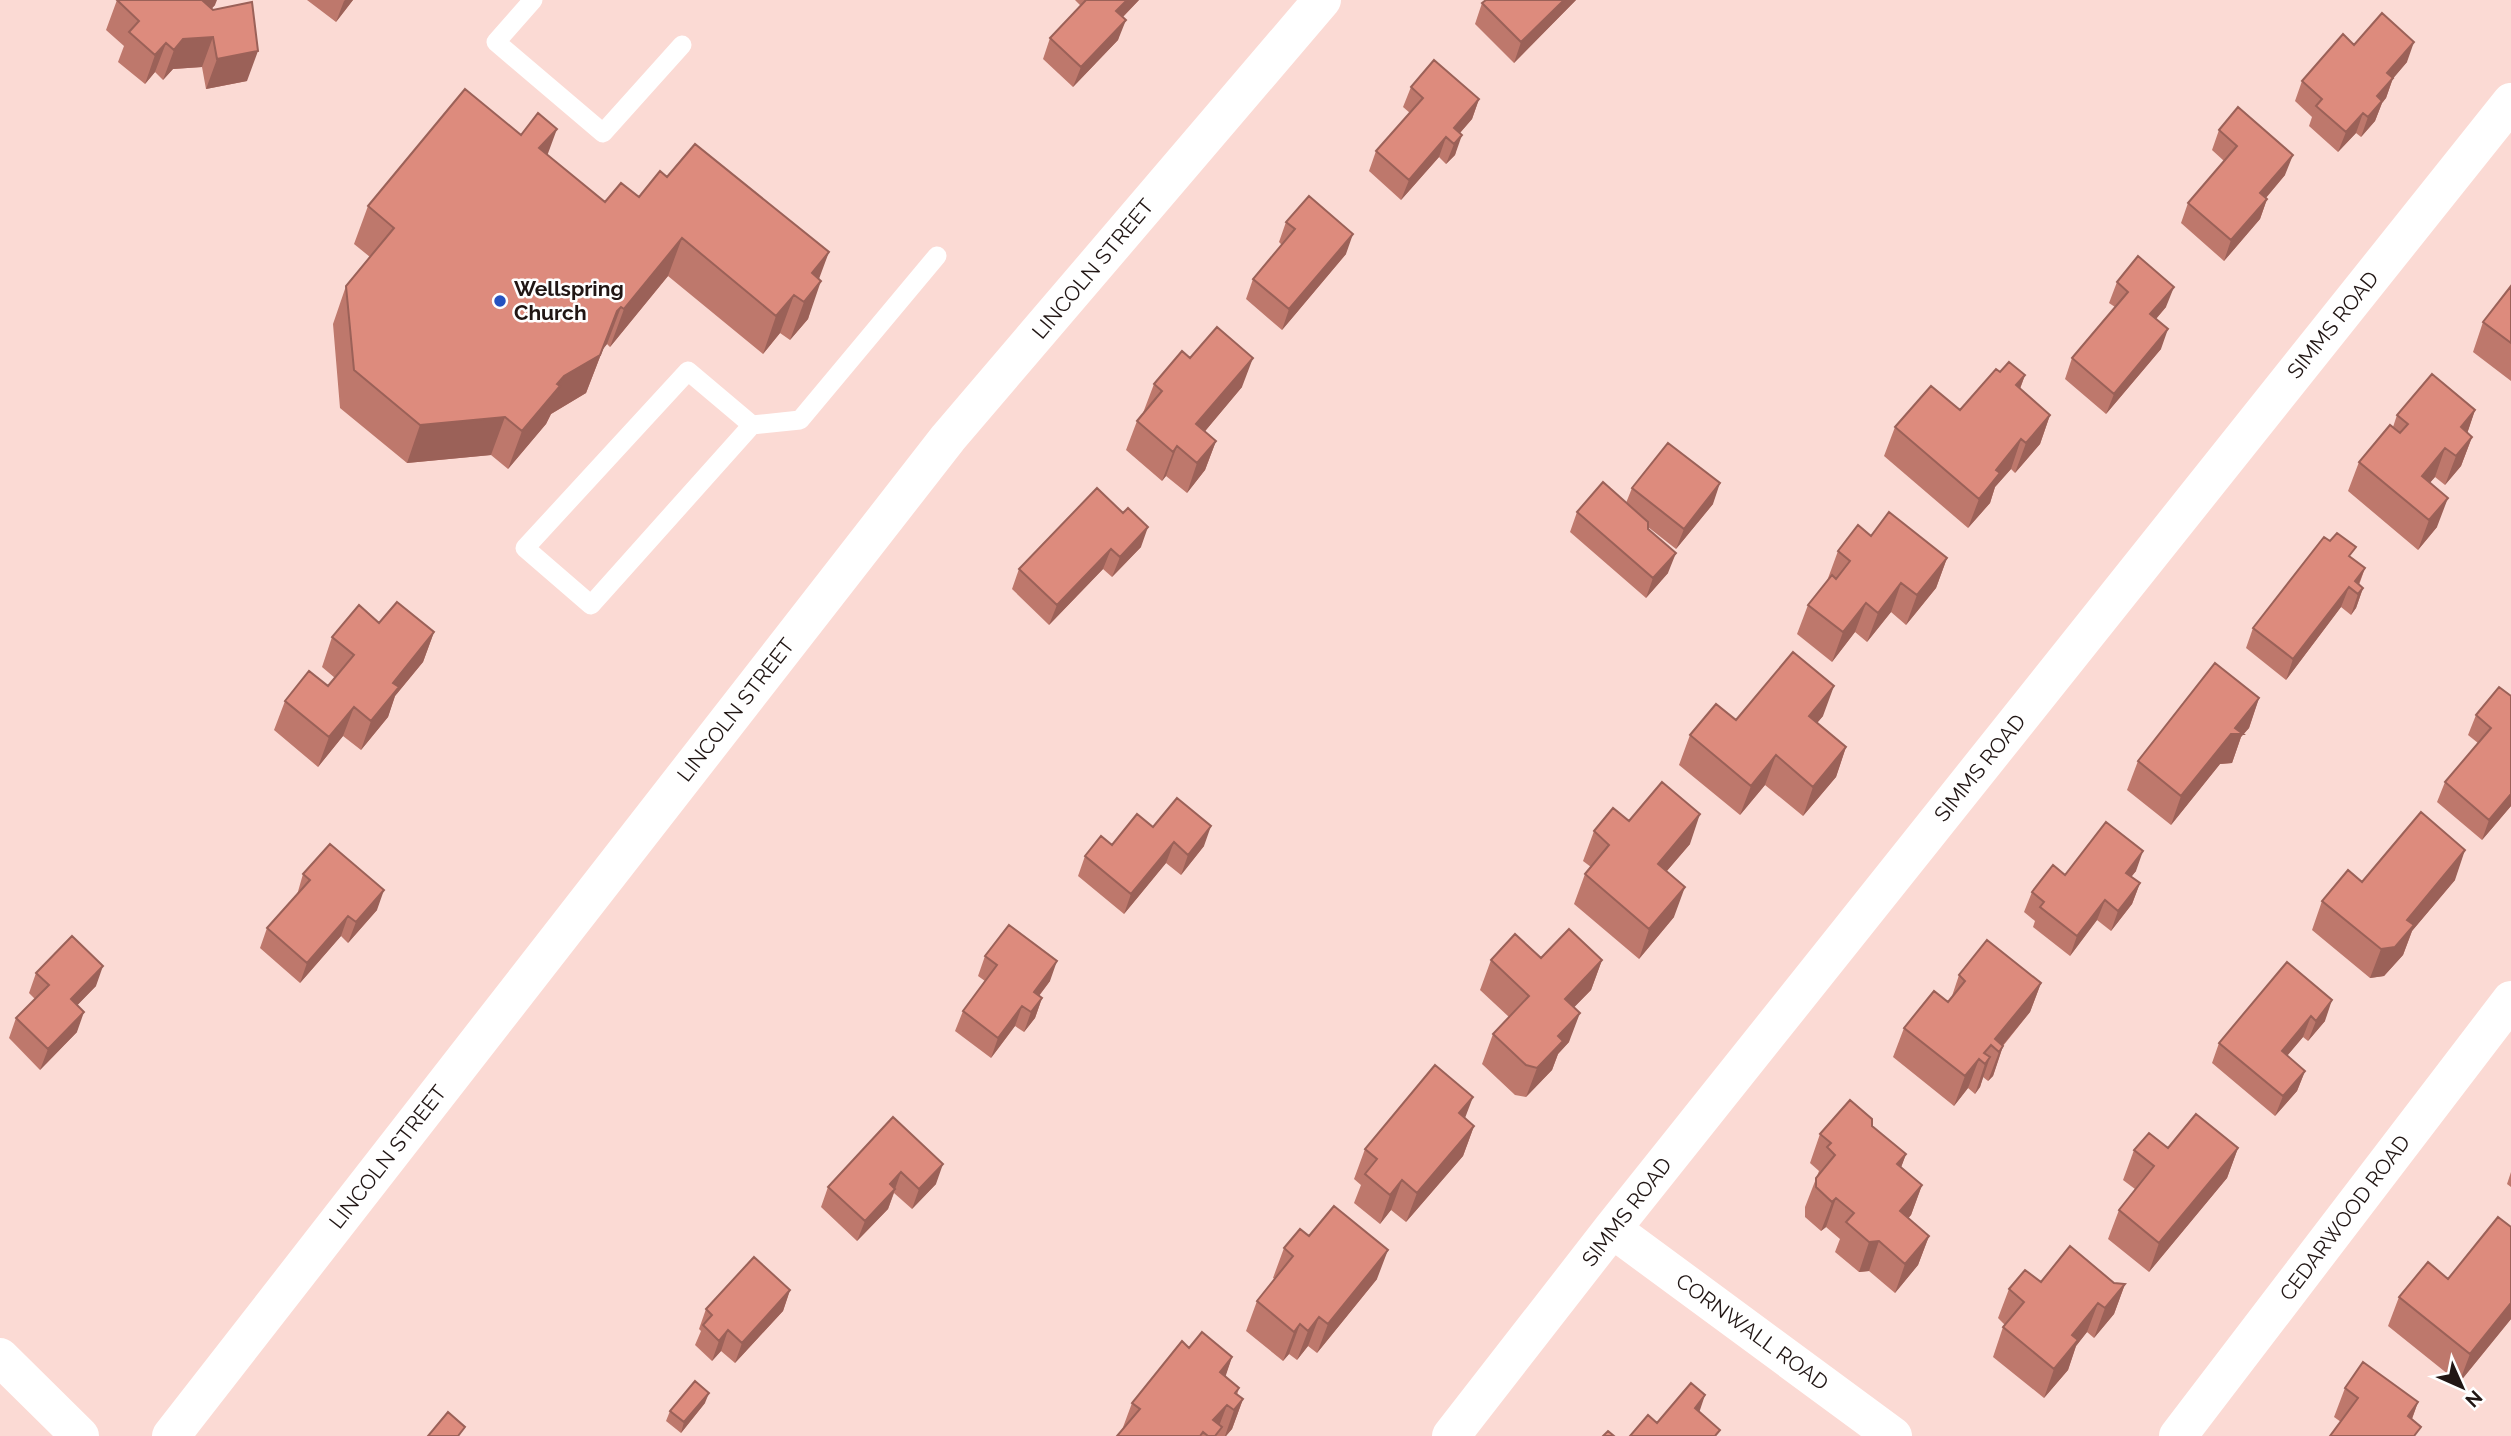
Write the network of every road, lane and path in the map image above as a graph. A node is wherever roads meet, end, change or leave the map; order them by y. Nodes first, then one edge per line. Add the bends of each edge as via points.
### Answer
1 (533, 0) edge
2 (1322, 0) edge
3 (682, 45) dead end
4 (2511, 102) edge
5 (937, 256) dead end
6 (752, 425) junction
7 (2511, 1000) edge
8 (1612, 1229) junction
9 (0, 1357) edge
10 (80, 1436) edge
11 (171, 1436) edge
12 (1451, 1436) edge
13 (1893, 1436) edge
14 (2178, 1436) edge

1 - 3 lane via 496,43 603,133
2 - 11 street, LINCOLN STREET via 948,438
4 - 8 street, SIMMS ROAD
5 - 6 lane via 800,421
6 - 6 lane via 688,371 525,548 591,605
7 - 14 street, CEDARWOOD ROAD
8 - 12 street, SIMMS ROAD
8 - 13 street, CORNWALL ROAD
9 - 10 street

